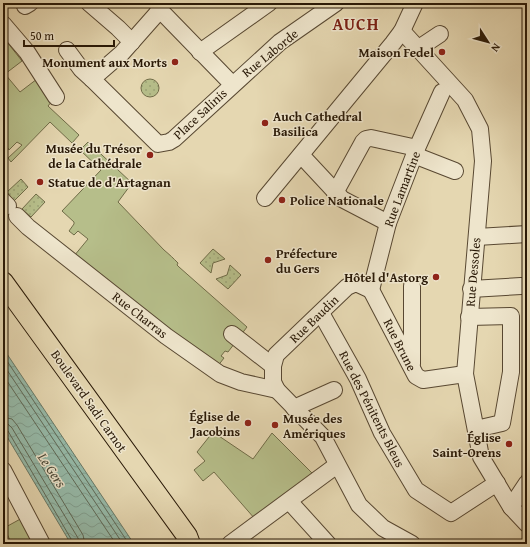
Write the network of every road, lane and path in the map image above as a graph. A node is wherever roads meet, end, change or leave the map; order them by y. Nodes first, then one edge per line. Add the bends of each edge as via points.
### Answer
1 (89, 3) edge
2 (269, 3) edge
3 (414, 3) edge
4 (325, 6) edge
5 (158, 7) edge
6 (3, 24) edge
7 (402, 31) junction
8 (440, 34) dead end
9 (132, 42) junction
10 (419, 48) junction
11 (67, 50) dead end
12 (200, 52) junction
13 (92, 79) junction
14 (232, 84) junction
15 (442, 92) dead end
16 (56, 97) dead end
17 (416, 152) junction
18 (301, 155) junction
19 (455, 171) dead end
20 (335, 193) junction
21 (265, 198) dead end
22 (9, 208) edge
23 (381, 219) junction
24 (527, 234) edge
25 (477, 237) junction
26 (3, 282) edge
27 (412, 286) dead end
28 (521, 286) dead end
29 (471, 289) junction
30 (371, 290) junction
31 (321, 312) junction
32 (469, 317) junction
33 (232, 334) dead end
34 (274, 360) junction
35 (412, 368) junction
36 (465, 374) junction
37 (277, 390) junction
38 (334, 390) dead end
39 (294, 408) junction
40 (476, 429) junction
41 (337, 465) junction
42 (3, 470) edge
43 (497, 483) junction
44 (527, 483) edge
45 (289, 501) junction
46 (511, 507) junction
47 (175, 522) junction
48 (527, 524) edge
49 (42, 544) edge
50 (177, 544) edge
51 (190, 544) edge
52 (230, 544) edge
53 (328, 544) edge
54 (412, 544) edge

1 - 9 street
2 - 12 street
3 - 7 street
4 - 14 street, Rue Laborde
5 - 9 street, Place Salinis
5 - 12 street, Place Salinis
6 - 16 street via 27,52
7 - 10 street, Rue Dessoles
7 - 18 street
8 - 10 street
9 - 13 street, Place Salinis
10 - 25 street, Rue Dessoles via 465,100 480,129 483,161
11 - 13 street
12 - 14 street, Place Salinis
13 - 14 street, Place Salinis via 158,144 174,139
15 - 17 street, Rue Lamartine
17 - 19 street
17 - 20 street via 366,138
17 - 23 street, Rue Lamartine
18 - 20 street
18 - 21 street
20 - 23 street
22 - 37 street, Rue Charras via 28,227 166,336 210,367 229,378
23 - 30 street, Rue Lamartine
24 - 25 street
25 - 29 street, Rue Dessoles
26 - 47 main road, Boulevard Sadi Carnot
27 - 35 street
28 - 29 street
29 - 32 street, Rue Dessoles
30 - 31 street, Rue Baudin via 352,283
30 - 35 street, Rue Brune
31 - 34 street, Rue Baudin
31 - 43 street, Rue des Pénitents Bleus via 358,379 382,433 416,490 451,513
32 - 36 street, Rue Dessoles
32 - 40 street via 511,316 511,372 502,423
33 - 34 street
34 - 37 street via 273,382
35 - 36 street, Rue Brune via 416,376 423,380
36 - 40 street, Rue Dessoles
37 - 39 street
38 - 39 street
39 - 41 street via 323,437
40 - 43 street, Rue Dessoles via 481,457
41 - 45 street
41 - 54 street via 359,505 367,514 383,528
42 - 49 street
43 - 46 street, Rue Dessoles
44 - 46 street
45 - 52 street
45 - 53 street
46 - 48 street, Rue Dessoles
47 - 50 main road
47 - 51 main road, Boulevard Sadi Carnot via 187,536

